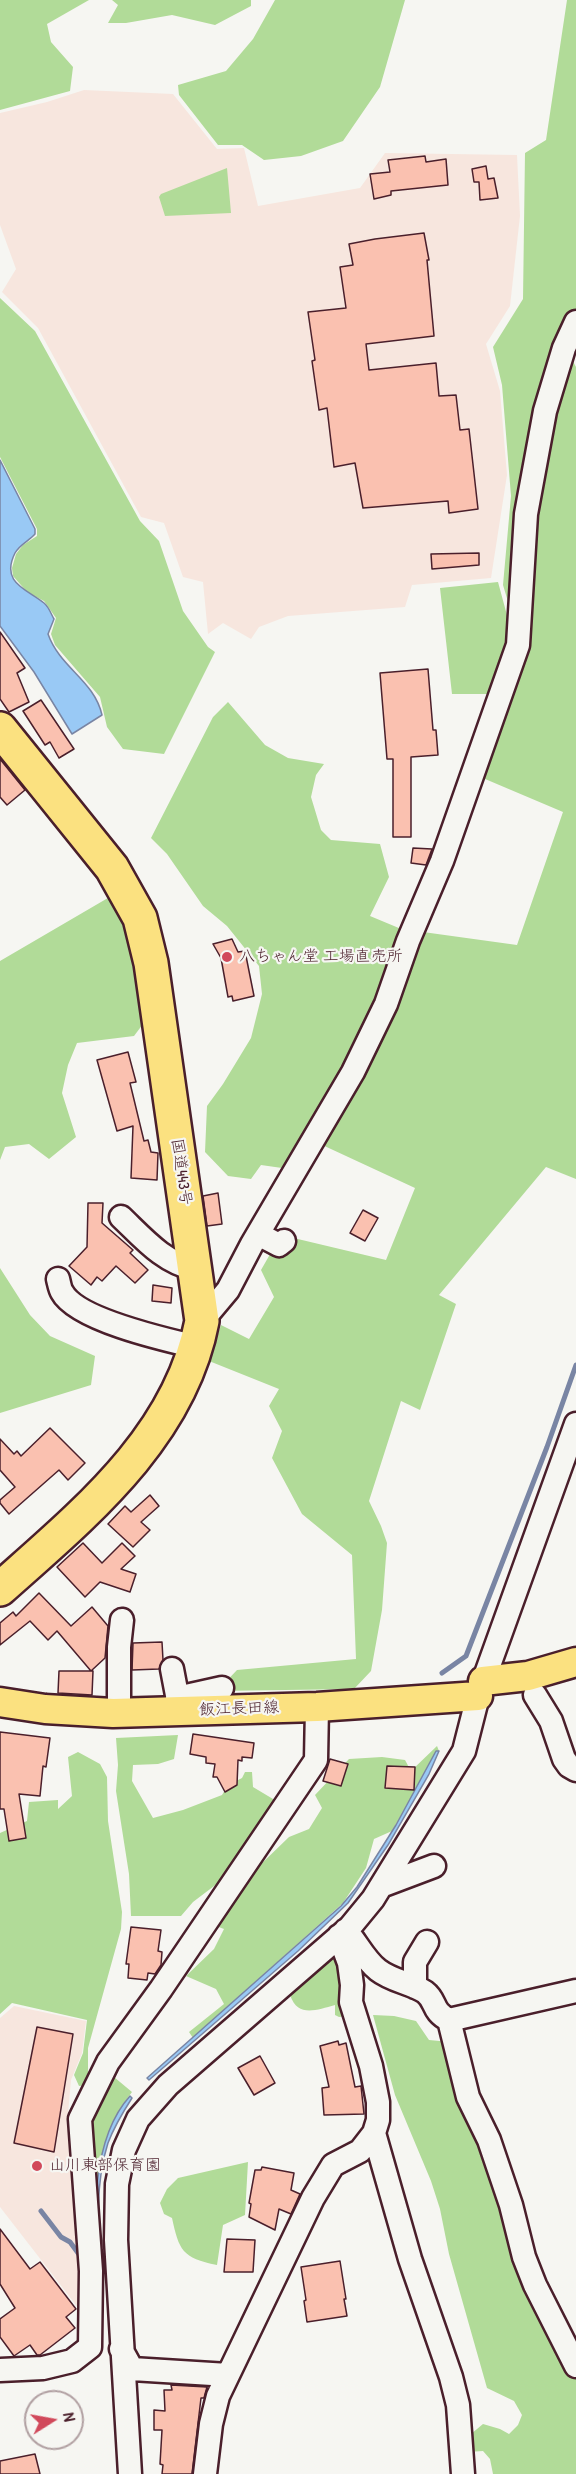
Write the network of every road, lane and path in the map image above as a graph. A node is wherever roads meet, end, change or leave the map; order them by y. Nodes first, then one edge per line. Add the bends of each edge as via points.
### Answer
1 (573, 337) edge
2 (0, 729) edge
3 (121, 1217) dead end
4 (258, 1234) junction
5 (284, 1241) dead end
6 (195, 1269) junction
7 (58, 1279) dead end
8 (199, 1334) junction
9 (576, 1424) edge
10 (0, 1589) edge
11 (122, 1620) dead end
12 (576, 1662) edge
13 (172, 1669) dead end
14 (222, 1688) dead end
15 (480, 1688) junction
16 (535, 1695) dead end
17 (0, 1702) edge
18 (178, 1704) junction
19 (317, 1707) junction
20 (119, 1713) junction
21 (576, 1770) edge
22 (434, 1866) dead end
23 (381, 1886) junction
24 (343, 1933) junction
25 (427, 1942) dead end
26 (415, 1987) junction
27 (576, 1991) edge
28 (449, 2020) junction
29 (374, 2133) junction
30 (90, 2347) junction
31 (121, 2348) junction
32 (576, 2366) edge
33 (0, 2370) edge
34 (228, 2375) junction
35 (130, 2474) edge
36 (205, 2474) edge
37 (463, 2474) edge

1 - 4 street via 545,411 526,514 518,645 442,861 386,1004 353,1072
2 - 6 highway, 国道443号 via 112,868 140,918 151,963
3 - 6 street via 154,1249 181,1267
4 - 5 street via 279,1245
4 - 8 street
6 - 8 highway, 国道443号
7 - 8 street via 62,1293 76,1306 123,1328
8 - 10 highway, 国道443号 via 187,1375 136,1458 95,1504
9 - 15 street
11 - 20 street
12 - 15 main road, 飯江長田線
13 - 18 street
14 - 18 street
15 - 19 main road, 飯江長田線
15 - 23 street via 464,1751
16 - 21 street via 551,1721 564,1759
17 - 20 main road, 飯江長田線
18 - 19 main road, 飯江長田線
18 - 20 main road, 飯江長田線
19 - 30 street via 316,1760 108,2062 80,2120 92,2271
22 - 23 street
23 - 24 street
24 - 26 street via 380,1971
24 - 29 street via 351,2002 378,2102
24 - 31 street via 168,2085 138,2119 124,2150 117,2184
25 - 26 street via 415,1962
26 - 28 street via 427,1993 435,2010
27 - 28 street
28 - 32 street via 468,2097 489,2140 524,2257
29 - 34 street via 360,2151 333,2165
29 - 37 street via 410,2259 451,2378 458,2405
30 - 31 street
30 - 33 street via 72,2361 43,2368
31 - 34 street via 132,2369
31 - 35 street
34 - 36 street via 211,2424

